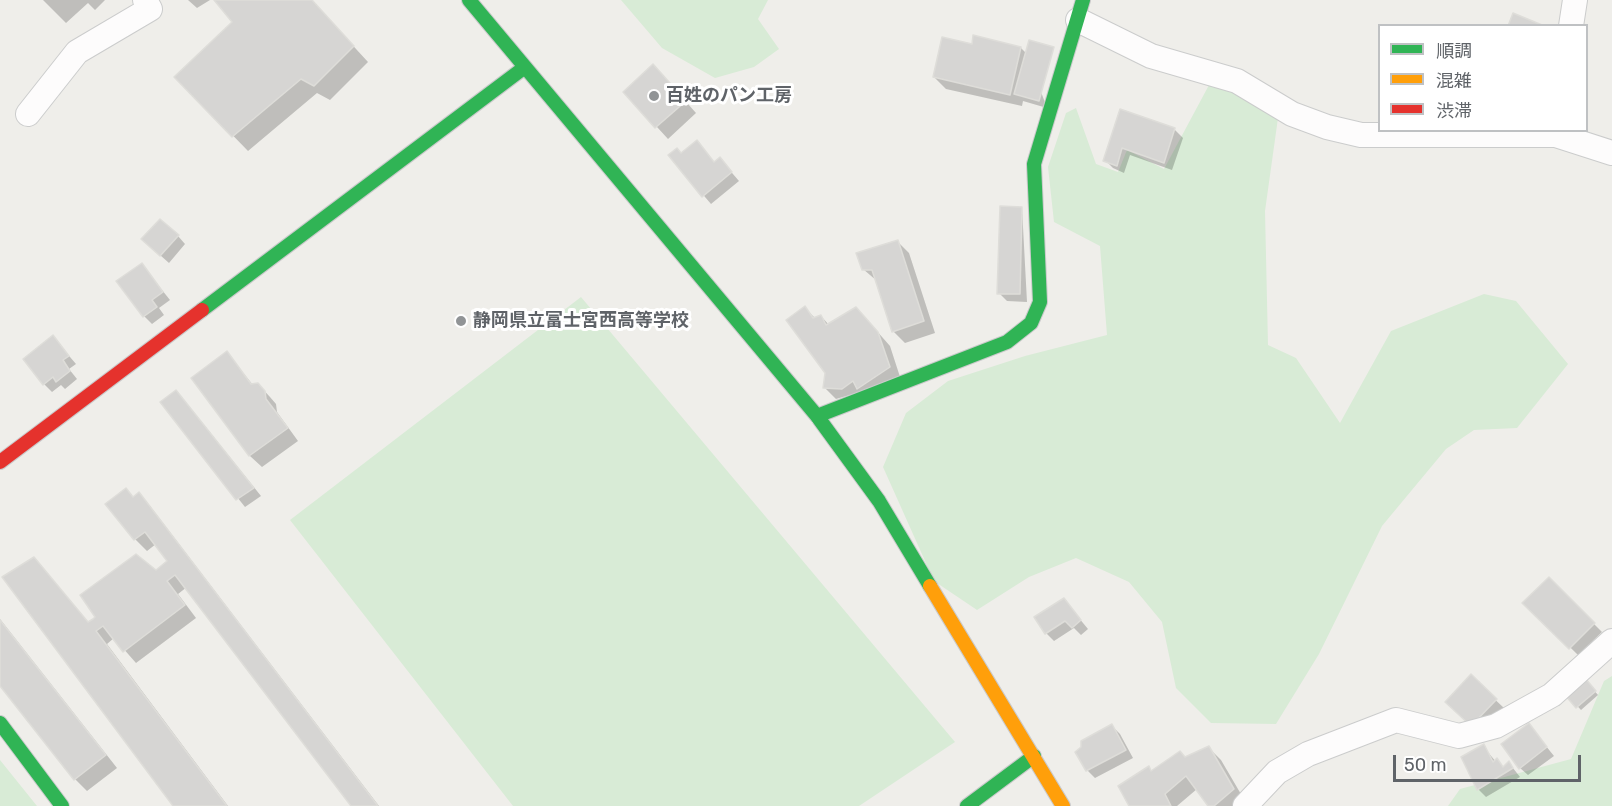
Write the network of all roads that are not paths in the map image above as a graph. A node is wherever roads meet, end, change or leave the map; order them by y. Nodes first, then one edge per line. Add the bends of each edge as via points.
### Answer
1 (144, 0) edge
2 (469, 0) edge
3 (1575, 0) edge
4 (1081, 10) edge
5 (1571, 24) edge
6 (525, 67) junction
7 (28, 114) dead end
8 (1557, 133) edge
9 (1612, 153) edge
10 (817, 416) junction
11 (0, 462) edge
12 (1612, 641) edge
13 (0, 723) edge
14 (1034, 756) junction
15 (62, 806) edge
16 (967, 806) edge
17 (1064, 806) edge
18 (1245, 806) edge

1 - 7 street via 150,9 77,52
2 - 6 street
3 - 5 street
4 - 8 street via 1151,56 1237,81 1292,114 1327,127 1361,135
4 - 10 street via 1034,164 1040,303 1031,323 1007,342
6 - 10 street
6 - 11 street
8 - 9 street
10 - 14 street via 879,501
12 - 18 street via 1552,695 1496,726 1459,736 1396,720 1308,754 1276,772
13 - 15 street
14 - 16 street
14 - 17 street

